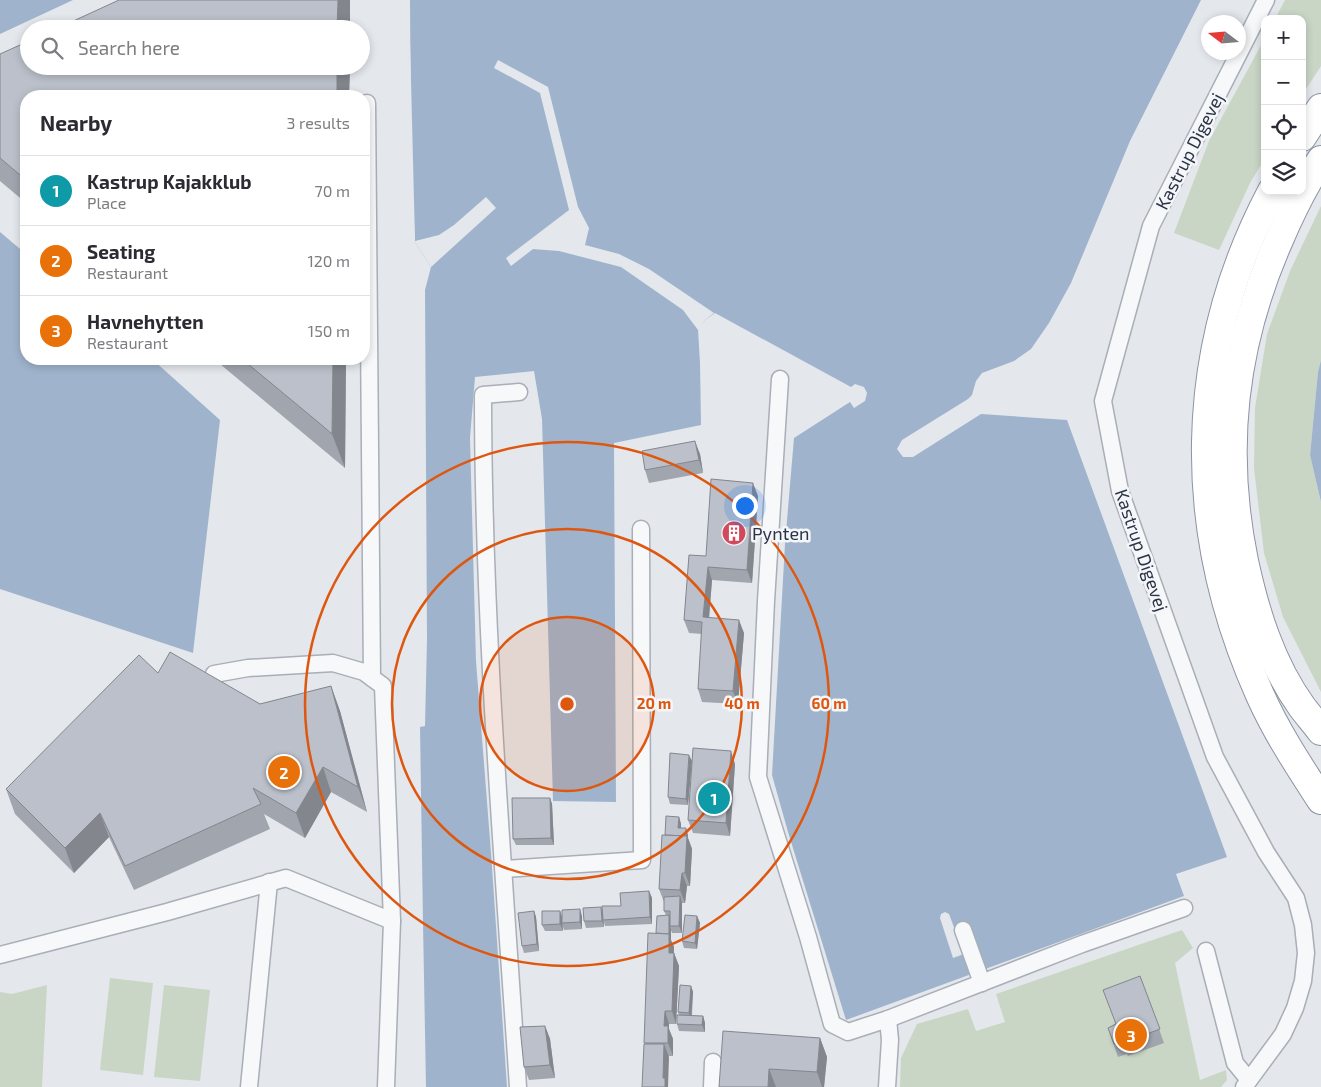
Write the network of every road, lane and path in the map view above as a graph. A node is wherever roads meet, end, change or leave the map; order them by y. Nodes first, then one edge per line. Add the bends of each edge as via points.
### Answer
1 (1266, 0) edge
2 (1321, 108) edge
3 (1306, 132) edge
4 (1321, 160) edge
5 (1270, 195) edge
6 (369, 365) edge
7 (780, 379) dead end
8 (518, 392) dead end
9 (641, 529) dead end
10 (214, 674) dead end
11 (372, 678) junction
12 (1321, 731) edge
13 (1321, 800) edge
14 (504, 869) junction
15 (269, 882) junction
16 (1184, 908) dead end
17 (392, 921) junction
18 (962, 930) dead end
19 (1206, 951) dead end
20 (0, 955) edge
21 (982, 983) junction
22 (888, 1020) junction
23 (713, 1062) dead end
24 (1246, 1084) edge
25 (249, 1087) edge
26 (386, 1087) edge
27 (518, 1087) edge
28 (712, 1087) edge
29 (887, 1087) edge

1 - 24 lane, Kastrup Digevej via 1151,226 1103,401 1120,491 1215,757 1266,852 1296,898 1303,925 1306,953 1296,1008 1283,1034
2 - 3 highway
4 - 12 highway via 1288,220 1255,301 1241,360 1232,450 1240,542 1259,619 1290,688
5 - 13 highway via 1242,257 1217,340 1206,415 1207,501 1217,566 1240,647 1289,751
6 - 11 lane
7 - 22 lane via 758,777 832,1024 848,1032
8 - 14 lane via 483,395 491,689
9 - 14 lane via 642,860
10 - 11 lane via 248,668 332,663 364,672
11 - 17 lane via 383,686
14 - 27 lane
15 - 17 lane via 286,878
15 - 20 lane
15 - 25 lane
16 - 21 lane
17 - 26 lane
18 - 21 lane
19 - 24 lane via 1236,1063
21 - 22 lane
22 - 29 lane
23 - 28 lane

